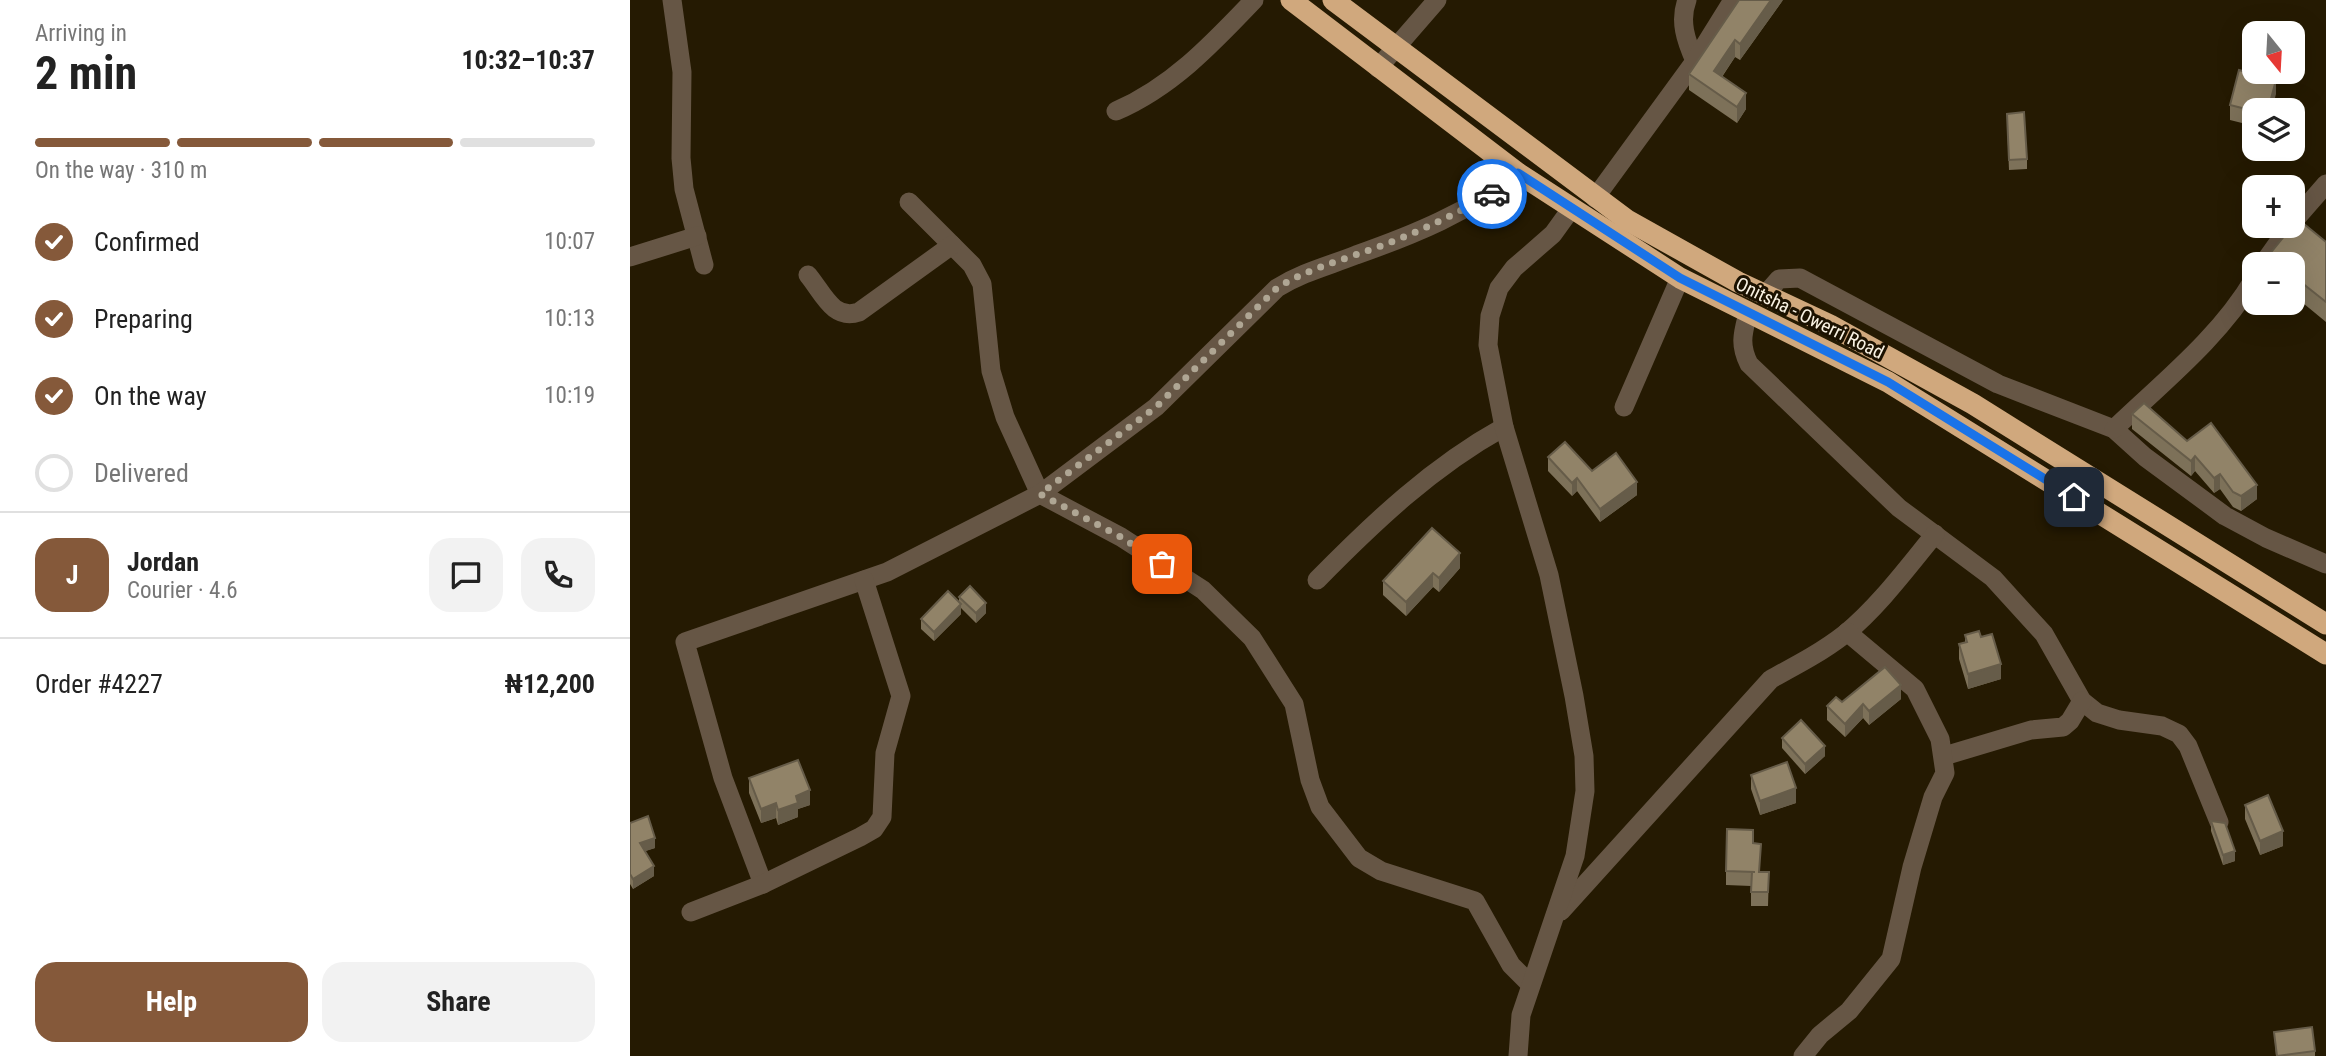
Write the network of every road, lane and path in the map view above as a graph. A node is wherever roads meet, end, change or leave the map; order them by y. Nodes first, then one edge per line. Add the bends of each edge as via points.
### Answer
1 (672, 0) edge
2 (1254, 0) edge
3 (1291, 0) edge
4 (1333, 0) edge
5 (1437, 0) edge
6 (1687, 0) edge
7 (1733, 0) edge
8 (1397, 49) junction
9 (1696, 61) junction
10 (1378, 68) junction
11 (1116, 111) dead end
12 (1518, 173) junction
13 (2326, 184) edge
14 (1595, 198) junction
15 (909, 202) dead end
16 (2305, 208) edge
17 (1571, 209) junction
18 (697, 236) junction
19 (952, 245) junction
20 (630, 257) edge
21 (704, 265) dead end
22 (808, 275) dead end
23 (1680, 278) junction
24 (1765, 295) junction
25 (2242, 300) edge
26 (1748, 313) junction
27 (1624, 407) dead end
28 (1504, 427) junction
29 (2114, 429) junction
30 (1040, 494) junction
31 (1935, 534) junction
32 (2326, 564) edge
33 (864, 580) junction
34 (1317, 580) dead end
35 (2326, 624) edge
36 (1847, 632) junction
37 (2326, 654) edge
38 (2082, 701) junction
39 (1944, 756) junction
40 (2219, 822) edge
41 (763, 884) junction
42 (691, 912) dead end
43 (1556, 917) junction
44 (1530, 984) junction
45 (1518, 1056) edge
46 (1803, 1056) edge

1 - 18 street via 682,72 684,189
2 - 11 street via 1171,79 1142,100
3 - 10 highway, Onitsha - Owerri Road
4 - 8 highway, Onitsha - Owerri Road
5 - 8 street
6 - 9 street via 1683,9 1685,38
7 - 9 street
8 - 10 street
8 - 14 highway, Onitsha - Owerri Road
9 - 14 street
10 - 12 highway, Onitsha - Owerri Road
12 - 17 highway, Onitsha - Owerri Road
12 - 30 street via 1454,215 1300,274 1277,288 1156,407
13 - 16 street
14 - 24 highway, Onitsha - Owerri Road
15 - 19 street
17 - 23 highway, Onitsha - Owerri Road
17 - 28 street via 1553,234 1514,268 1499,288 1490,316 1488,345
18 - 20 street
18 - 21 street
19 - 22 street via 847,316 838,314
19 - 30 street via 972,265 982,284 991,371 1004,417
23 - 26 highway, Onitsha - Owerri Road
23 - 27 street
24 - 29 street via 1779,279 1800,278 1998,384
24 - 35 highway, Onitsha - Owerri Road via 1973,404
25 - 29 street via 2216,331
26 - 31 street via 1741,339 1749,363 1899,508
26 - 37 highway, Onitsha - Owerri Road via 1888,382
28 - 34 street via 1429,474
28 - 43 street via 1549,575 1584,756 1585,791 1575,856
29 - 32 street via 2225,516
30 - 33 street
30 - 44 street via 1121,537 1203,590 1252,638 1294,704 1310,780 1330,824 1359,858 1381,871 1475,901 1511,965
31 - 36 street
31 - 38 street via 1993,578 2045,635
33 - 41 street via 901,696 885,753 882,817 860,837
33 - 41 street via 685,642 723,778
36 - 39 street via 1916,689
36 - 43 street via 1772,679
38 - 39 street via 2063,727 2031,730
38 - 40 street via 2108,717 2162,726 2179,734
39 - 46 street via 1945,774 1933,797 1912,867 1891,959 1850,1011
41 - 42 street
43 - 44 street
44 - 45 street via 1521,1015

